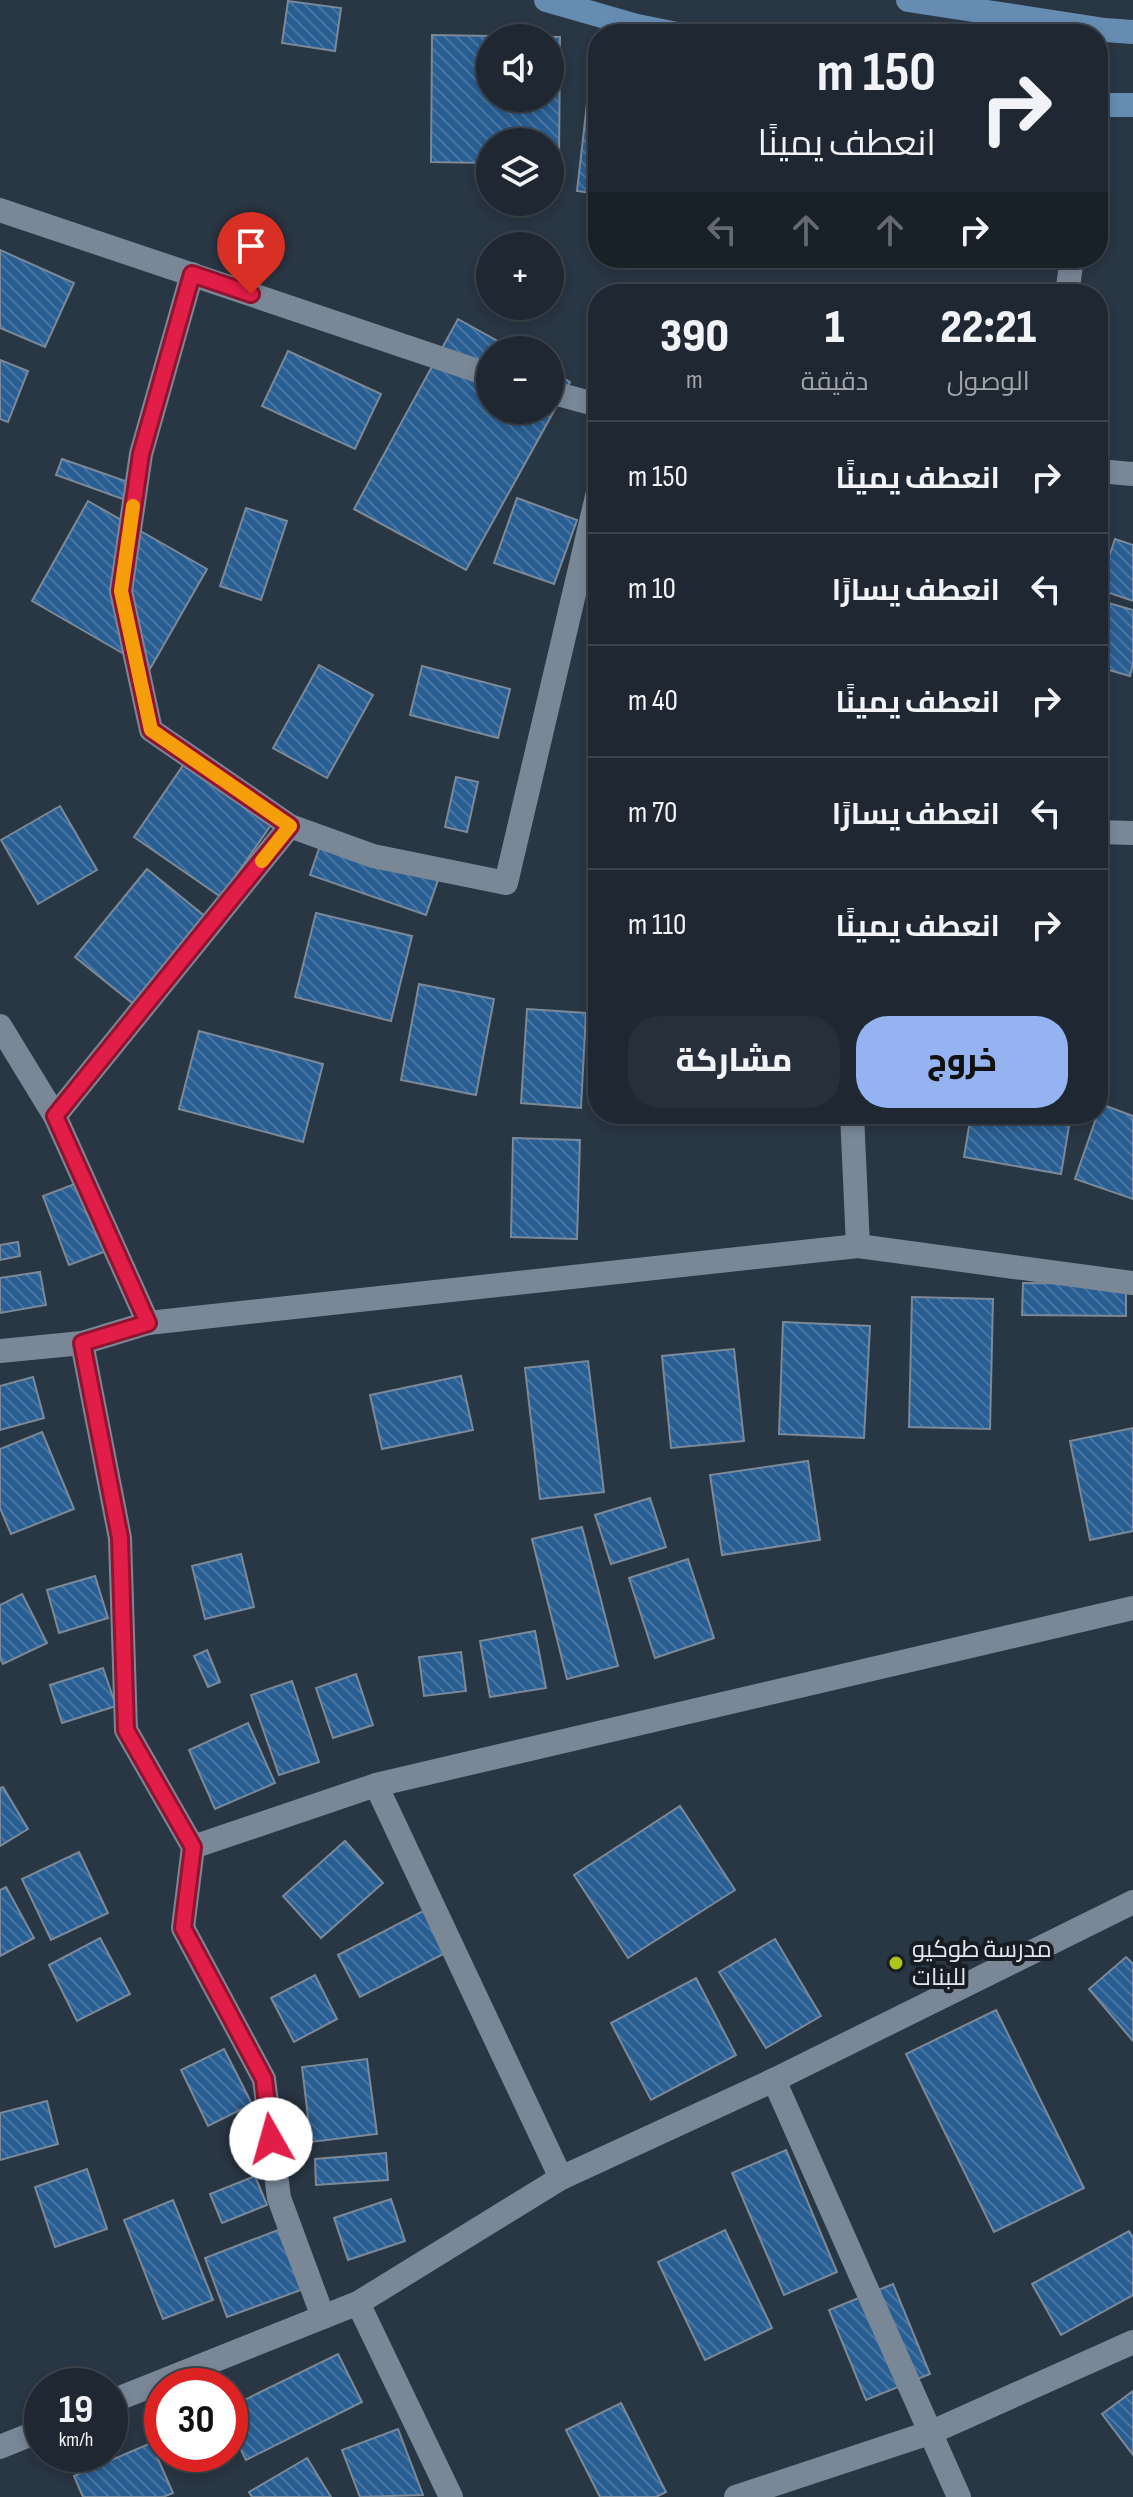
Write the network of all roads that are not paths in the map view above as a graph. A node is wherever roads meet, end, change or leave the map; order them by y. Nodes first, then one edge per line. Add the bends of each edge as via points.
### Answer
1 (546, 0) edge
2 (908, 0) edge
3 (630, 24) edge
4 (1066, 24) edge
5 (1108, 30) edge
6 (1133, 32) edge
7 (1108, 105) edge
8 (1133, 105) edge
9 (0, 210) edge
10 (192, 274) junction
11 (476, 370) edge
12 (564, 396) edge
13 (588, 402) edge
14 (1108, 472) edge
15 (1133, 474) edge
16 (588, 534) edge
17 (290, 826) junction
18 (1108, 832) edge
19 (1133, 833) edge
20 (0, 1026) edge
21 (55, 1116) junction
22 (852, 1124) edge
23 (858, 1246) junction
24 (1133, 1283) edge
25 (148, 1323) junction
26 (82, 1343) junction
27 (0, 1351) edge
28 (1133, 1608) edge
29 (376, 1785) junction
30 (193, 1847) junction
31 (1133, 1902) edge
32 (774, 2080) junction
33 (561, 2178) junction
34 (358, 2303) junction
35 (323, 2317) junction
36 (1133, 2342) edge
37 (128, 2395) edge
38 (932, 2432) junction
39 (24, 2437) edge
40 (0, 2447) edge
41 (451, 2497) edge
42 (736, 2497) edge
43 (959, 2497) edge

1 - 3 main road
2 - 4 main road
5 - 6 main road
7 - 8 main road
9 - 10 street
10 - 11 street
10 - 17 street via 141,454 121,591 151,730
12 - 13 street
14 - 15 street
16 - 17 street via 506,883 373,856
17 - 21 street
18 - 19 street
20 - 21 street
21 - 25 street
22 - 23 street
23 - 24 street
23 - 25 street
25 - 26 street
26 - 27 street
26 - 30 street via 120,1538 126,1730
28 - 29 street
29 - 30 street
29 - 33 street
30 - 35 street via 183,1928 264,2079 279,2198
31 - 32 street
32 - 33 street
32 - 38 street
33 - 34 street
34 - 35 street
34 - 41 street
35 - 37 street
36 - 38 street
38 - 42 street
38 - 43 street
39 - 40 street

